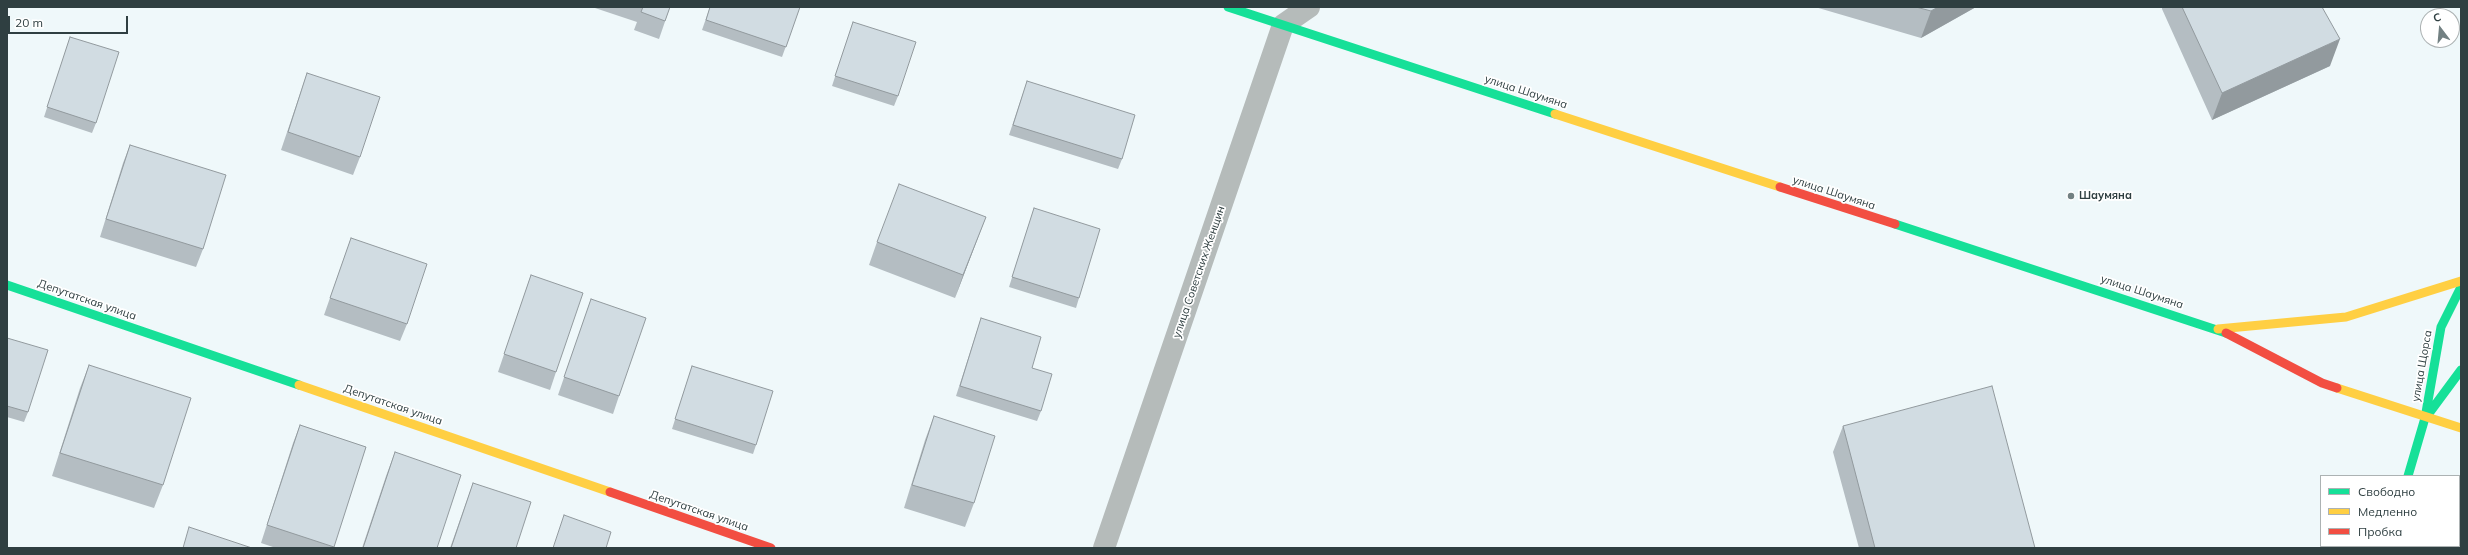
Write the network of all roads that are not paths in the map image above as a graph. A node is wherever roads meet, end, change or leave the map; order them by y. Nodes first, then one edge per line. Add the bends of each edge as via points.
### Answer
1 (1228, 7) edge
2 (1309, 7) edge
3 (1283, 25) junction
4 (2461, 281) edge
5 (7, 285) edge
6 (2461, 287) edge
7 (2218, 329) junction
8 (2461, 370) edge
9 (2425, 418) junction
10 (2461, 428) edge
11 (2408, 475) edge
12 (771, 548) edge
13 (1104, 548) edge

1 - 3 street, улица Шаумяна
2 - 3 street
3 - 7 street, улица Шаумяна
3 - 13 street, улица Советских Женщин
4 - 7 street via 2346,317
5 - 12 street, Депутатская улица
6 - 9 street, улица Щорса via 2441,327
7 - 9 street, улица Шаумяна via 2322,383
8 - 9 street, улица Щорса
9 - 10 street, улица Шаумяна
9 - 11 street

